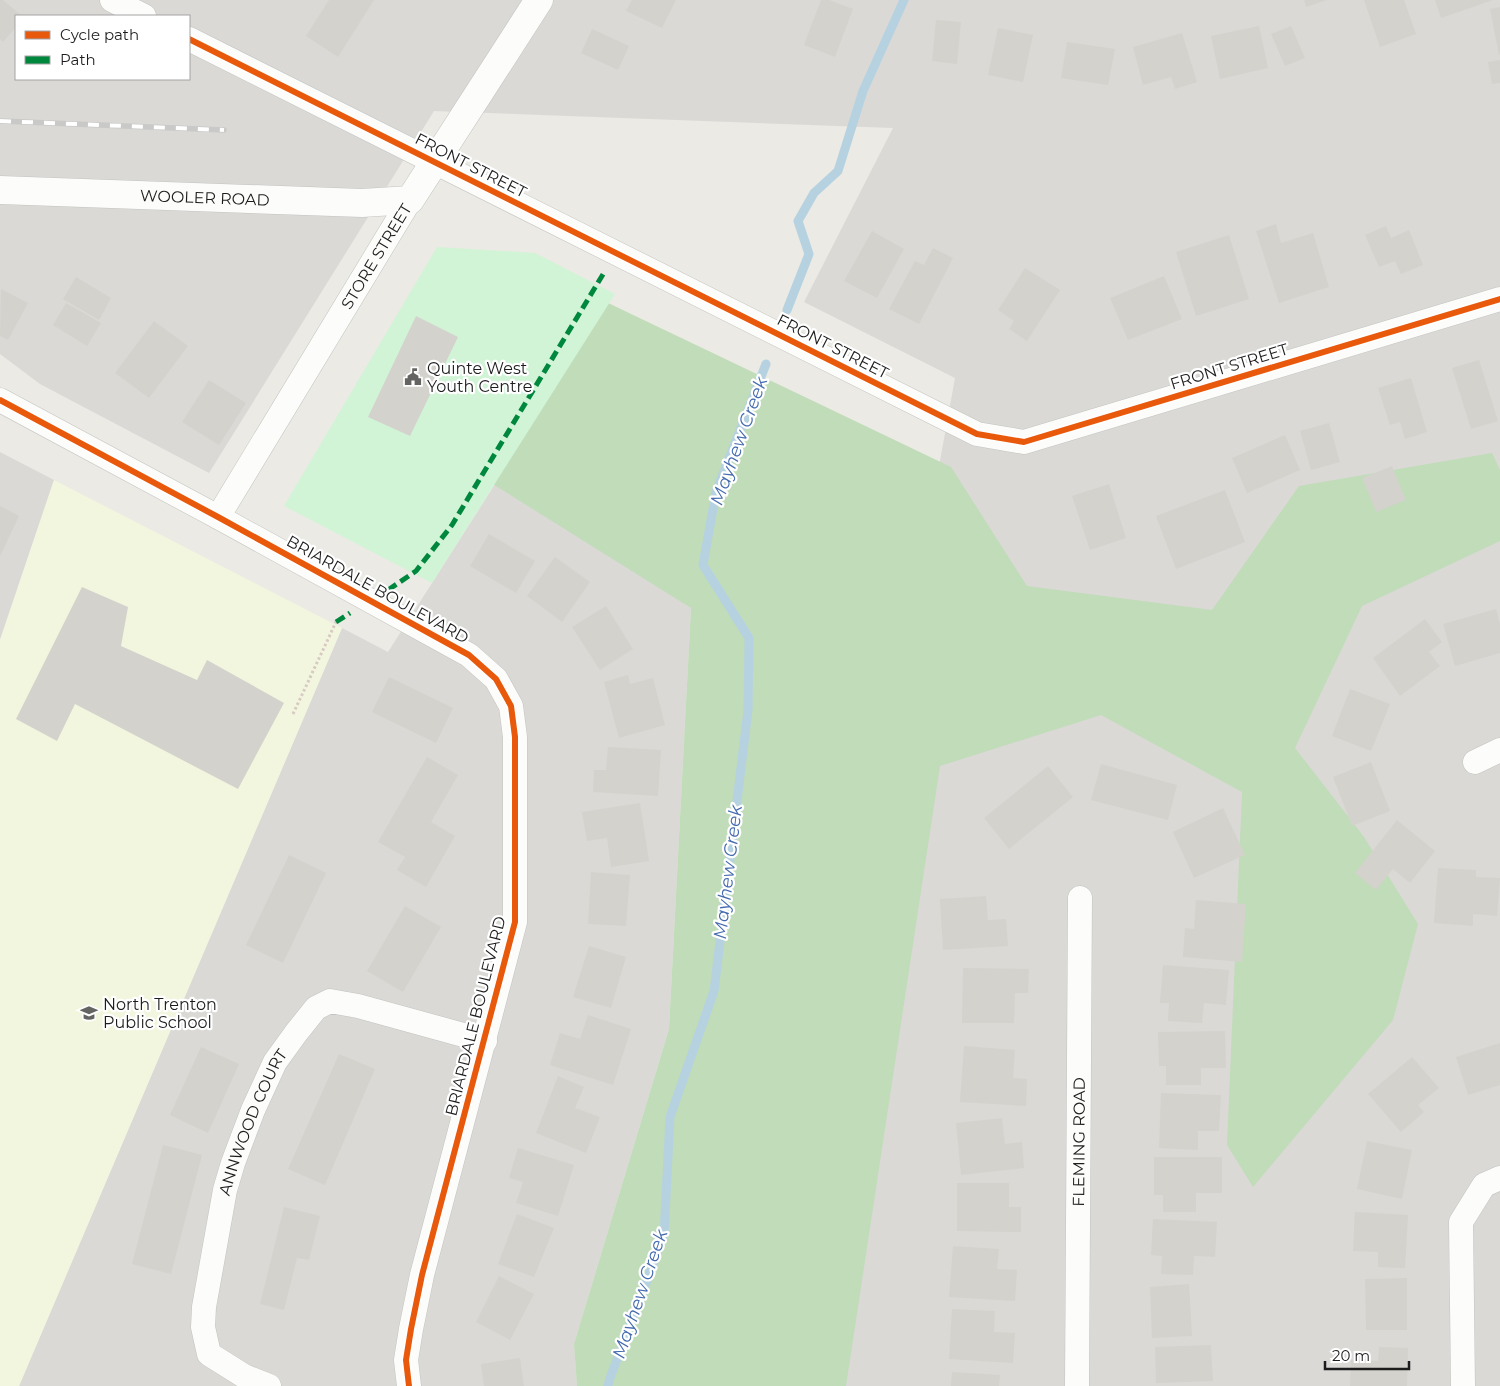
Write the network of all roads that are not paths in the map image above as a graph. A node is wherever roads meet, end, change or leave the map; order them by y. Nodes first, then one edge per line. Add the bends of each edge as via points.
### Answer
1 (112, 0) edge
2 (539, 0) edge
3 (142, 15) edge
4 (190, 39) edge
5 (434, 161) junction
6 (0, 190) edge
7 (410, 200) junction
8 (1500, 299) edge
9 (0, 400) edge
10 (218, 516) junction
11 (1500, 750) edge
12 (1476, 762) dead end
13 (1080, 898) dead end
14 (485, 1041) junction
15 (1500, 1178) edge
16 (269, 1386) edge
17 (409, 1386) edge
18 (1077, 1386) edge
19 (1463, 1386) edge

1 - 3 street
2 - 5 street, STORE STREET
4 - 5 street, FRONT STREET
5 - 7 street, STORE STREET
5 - 8 street, FRONT STREET via 977,434 1024,442
6 - 7 street, WOOLER ROAD via 362,203
7 - 10 street, STORE STREET
9 - 10 street, BRIARDALE BOULEVARD
10 - 14 street, BRIARDALE BOULEVARD via 469,655 496,678 511,706 515,737 515,922
11 - 12 street
13 - 18 street, FLEMING ROAD
14 - 16 street, ANNWOOD COURT via 330,1001 316,1008 276,1062 253,1110 225,1190 203,1327 209,1354 244,1376
14 - 17 street, BRIARDALE BOULEVARD via 420,1284 406,1360
15 - 19 street via 1484,1185 1461,1222

